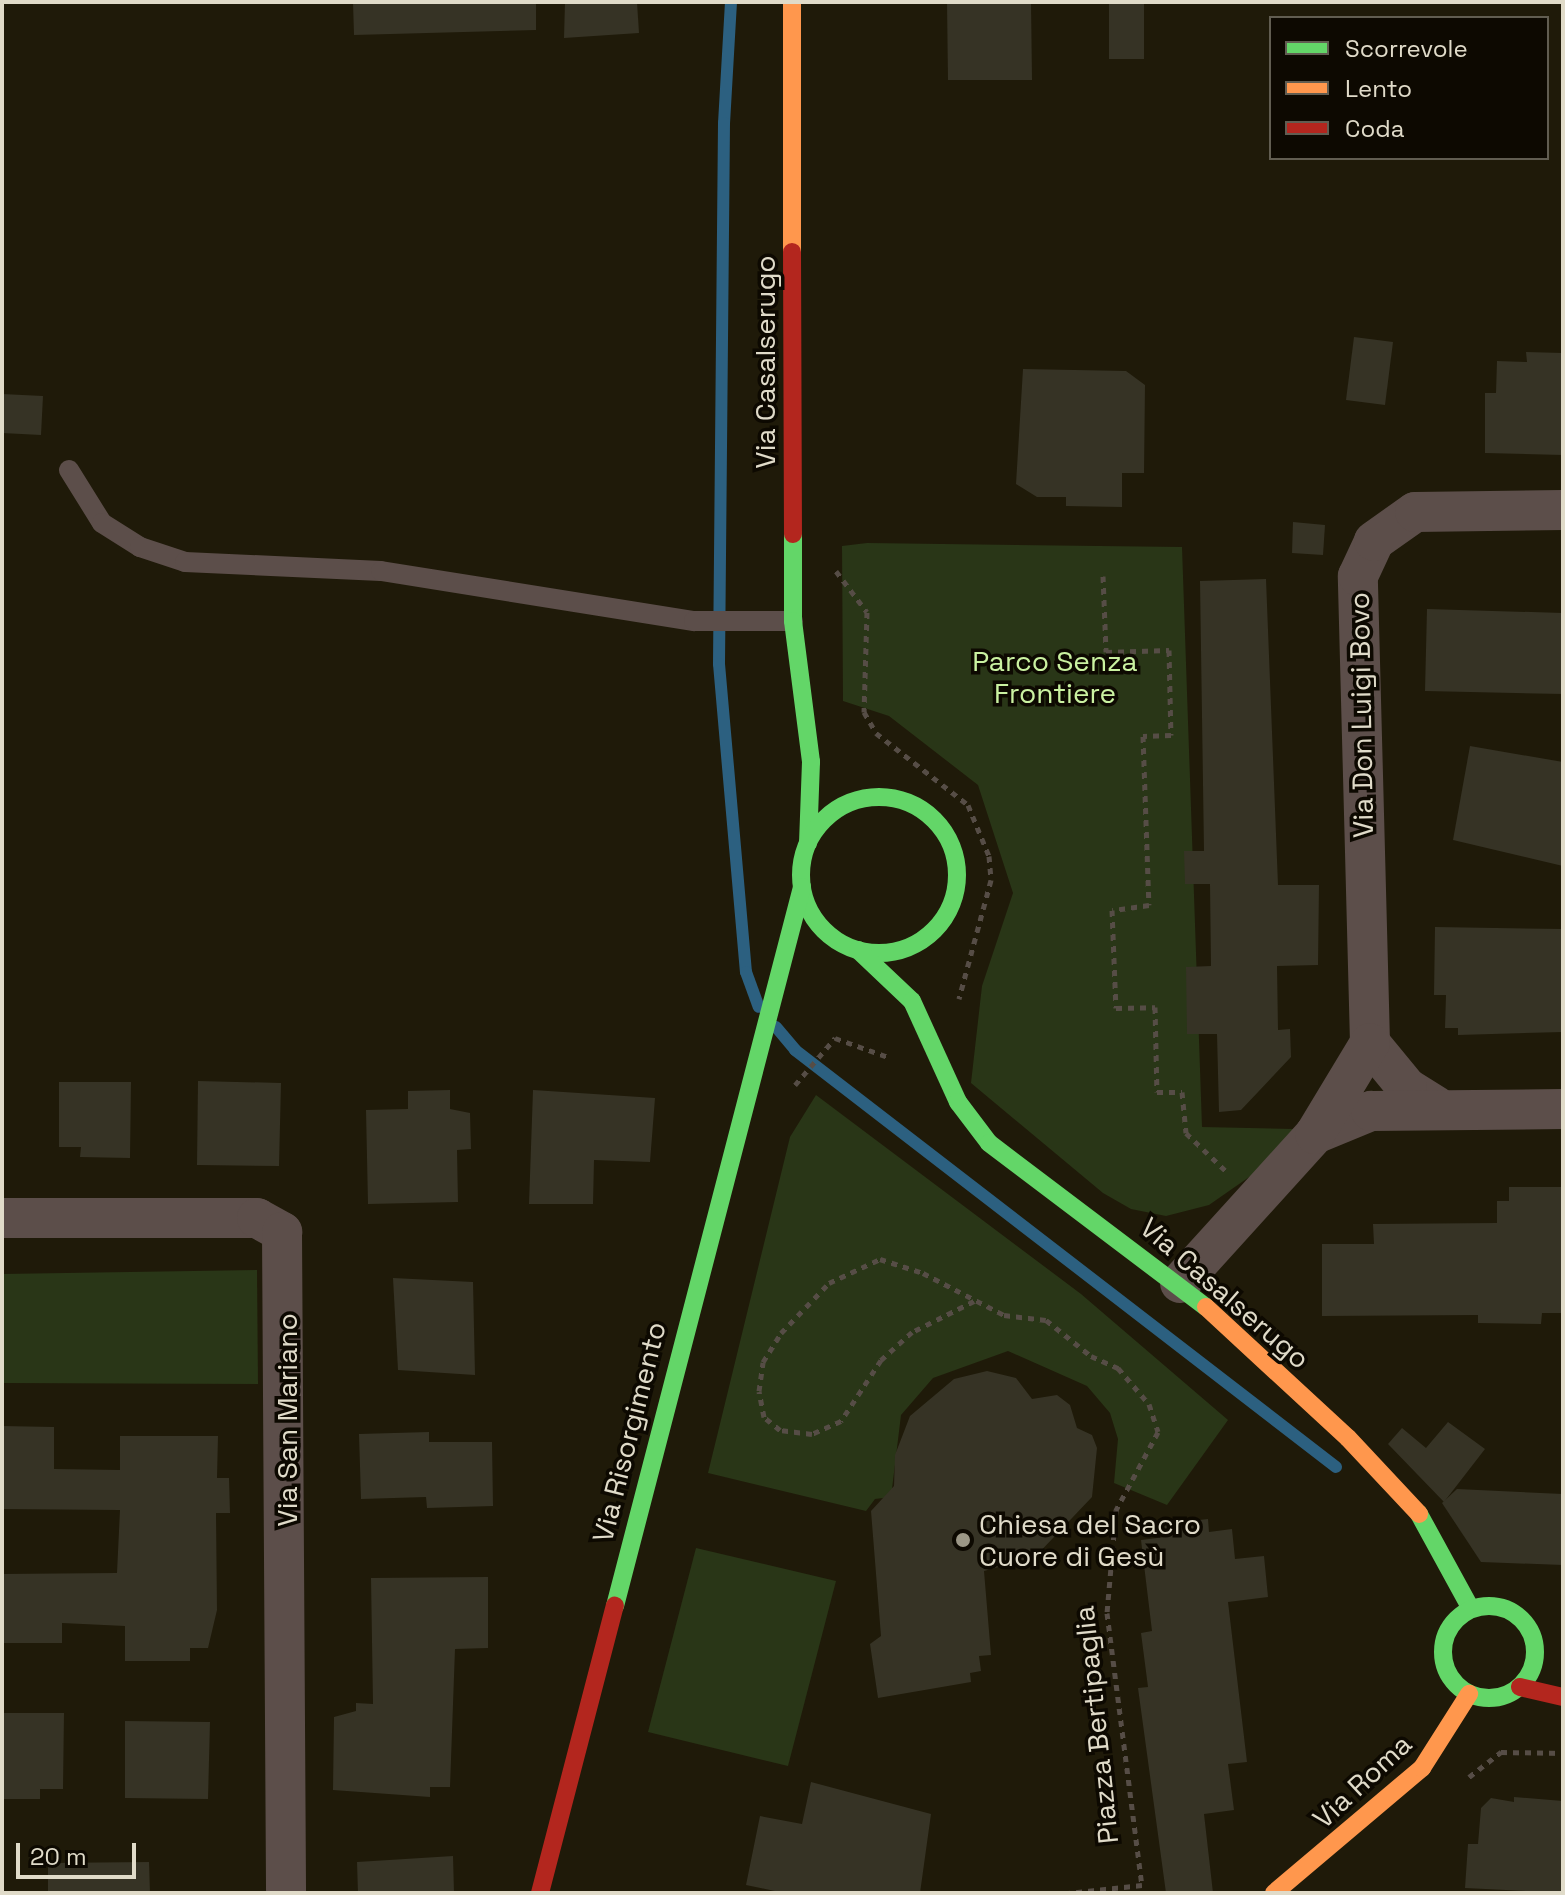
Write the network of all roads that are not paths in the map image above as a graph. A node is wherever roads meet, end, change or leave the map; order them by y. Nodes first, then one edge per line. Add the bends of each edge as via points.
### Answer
1 (792, 2) edge
2 (69, 470) dead end
3 (1563, 510) edge
4 (793, 621) junction
5 (806, 721) junction
6 (834, 762) dead end
7 (855, 784) dead end
8 (879, 797) junction
9 (808, 843) junction
10 (802, 887) junction
11 (939, 926) junction
12 (852, 949) junction
13 (935, 954) dead end
14 (773, 989) junction
15 (932, 994) dead end
16 (933, 1035) junction
17 (1370, 1043) junction
18 (1436, 1106) junction
19 (1563, 1109) edge
20 (1315, 1134) junction
21 (2, 1218) edge
22 (1180, 1283) junction
23 (1471, 1609) junction
24 (1550, 1614) dead end
25 (1519, 1617) junction
26 (1520, 1687) junction
27 (1469, 1694) junction
28 (1563, 1697) edge
29 (286, 1893) edge
30 (540, 1893) edge
31 (1274, 1893) edge

1 - 4 main road, Via Casalserugo
2 - 4 lane via 102,523 140,547 185,562 381,571 694,621
3 - 17 street, Via Don Luigi Bovo via 1415,512 1374,541 1358,576
4 - 5 main road, Via Casalserugo
5 - 6 main road
5 - 9 main road, Via Casalserugo via 814,800
7 - 8 main road
8 - 9 main road via 837,809
8 - 11 main road via 921,809 950,843 957,886
9 - 10 main road
10 - 12 main road via 821,927
10 - 14 main road, Via Risorgimento
11 - 12 main road via 902,951
11 - 13 main road
12 - 14 main road via 814,956
12 - 16 main road, Via Casalserugo via 912,1001
14 - 30 main road, Via Risorgimento
15 - 16 main road, Via Casalserugo
16 - 22 main road, Via Casalserugo via 958,1102 989,1143
17 - 18 street via 1407,1088
17 - 20 street
18 - 19 street
18 - 20 street via 1371,1111
20 - 22 street
21 - 29 street, Via San Mariano via 257,1218 282,1232 287,1257
22 - 23 main road, Via Casalserugo via 1348,1438 1421,1516
23 - 25 main road via 1496,1606
23 - 27 main road via 1450,1625 1442,1650 1450,1676
24 - 25 main road
25 - 26 main road via 1535,1651
26 - 27 main road via 1495,1698
26 - 28 main road
27 - 31 main road, Via Roma via 1422,1768

